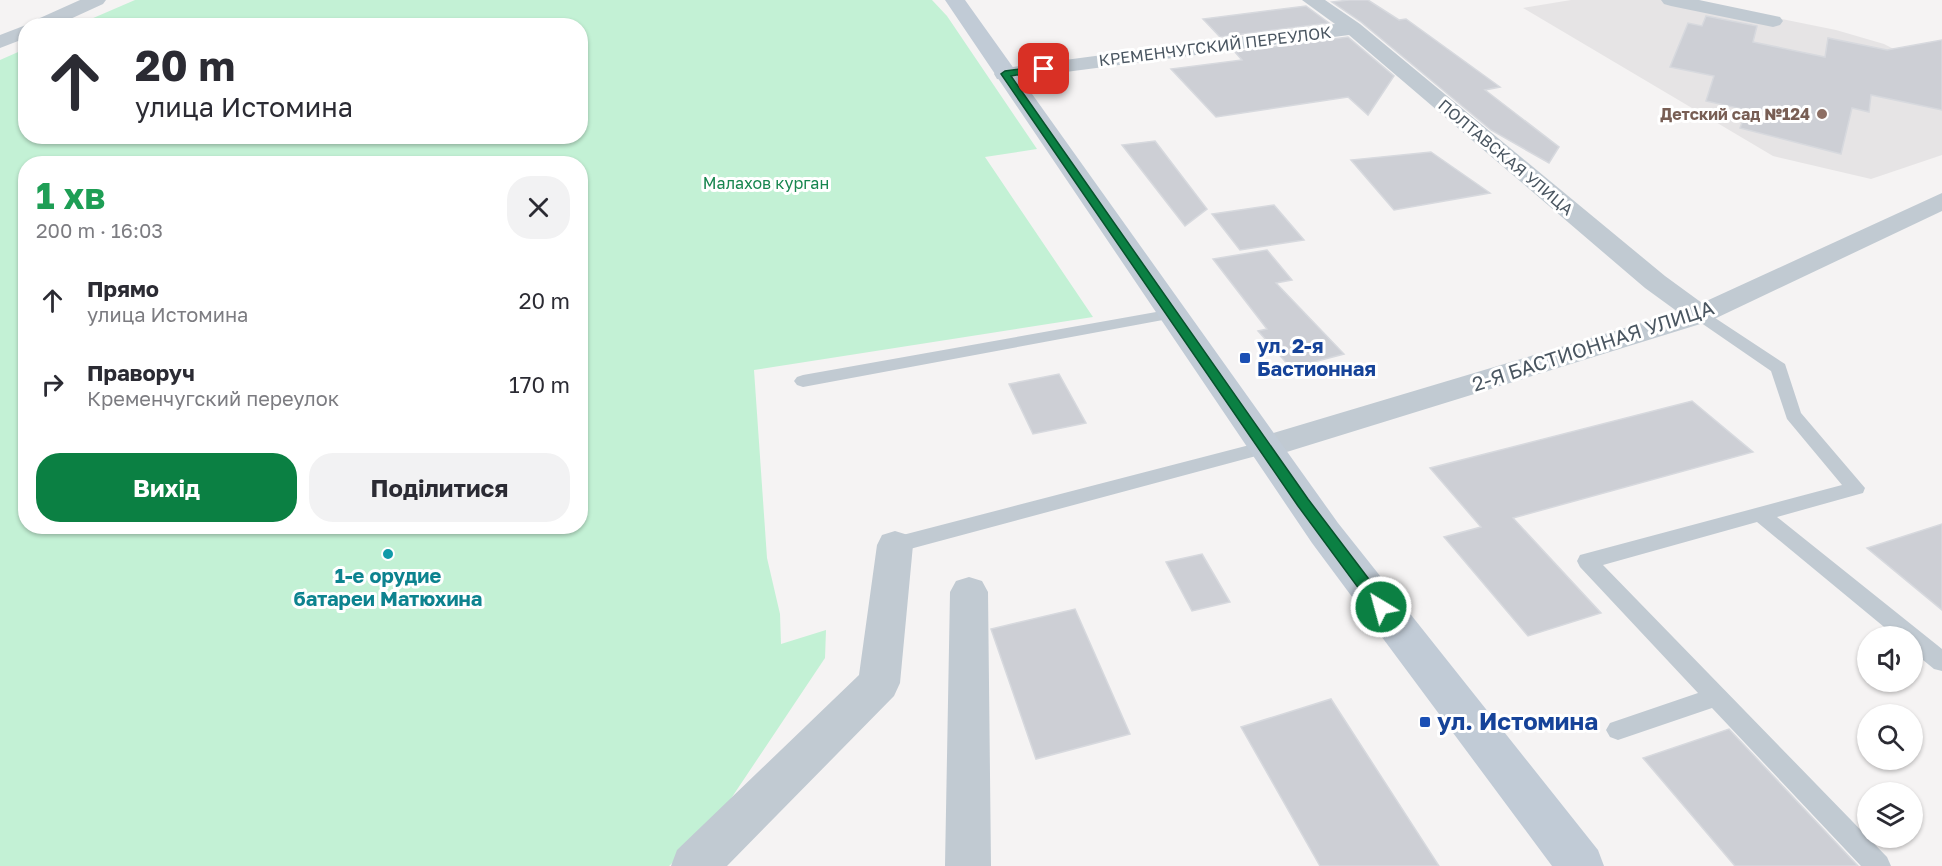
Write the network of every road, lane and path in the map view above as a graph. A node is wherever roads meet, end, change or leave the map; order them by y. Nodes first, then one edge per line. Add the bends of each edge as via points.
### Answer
1 (96, 0) edge
2 (955, 0) edge
3 (1312, 0) edge
4 (1671, 0) edge
5 (56, 18) edge
6 (1773, 21) dead end
7 (1353, 28) junction
8 (18, 34) edge
9 (0, 42) edge
10 (1005, 74) junction
11 (1942, 201) edge
12 (1173, 314) junction
13 (1700, 315) junction
14 (803, 381) dead end
15 (1265, 447) junction
16 (1760, 514) junction
17 (895, 545) joint
18 (969, 592) dead end
19 (1897, 626) edge
20 (1923, 647) edge
21 (1942, 662) edge
22 (1716, 697) junction
23 (1618, 730) dead end
24 (694, 866) edge
25 (968, 866) edge
26 (1580, 866) edge
27 (1878, 866) edge

1 - 5 street
2 - 10 main road
3 - 7 street, ПОЛТАВСКАЯ УЛИЦА
4 - 6 street
7 - 10 street, КРЕМЕНЧУГСКИЙ ПЕРЕУЛОК
7 - 13 street, ПОЛТАВСКАЯ УЛИЦА via 1655,282
8 - 9 street
10 - 12 main road
11 - 13 street, 2-Я БАСТИОННАЯ УЛИЦА
12 - 14 lane
12 - 15 main road
13 - 15 street, 2-Я БАСТИОННАЯ УЛИЦА
13 - 16 lane via 1779,368 1793,415 1857,489
15 - 17 lane
15 - 26 main road via 1325,533
16 - 19 lane
16 - 22 lane via 1587,561
17 - 24 street via 879,683
18 - 25 street
20 - 21 lane
22 - 23 lane
22 - 27 lane

